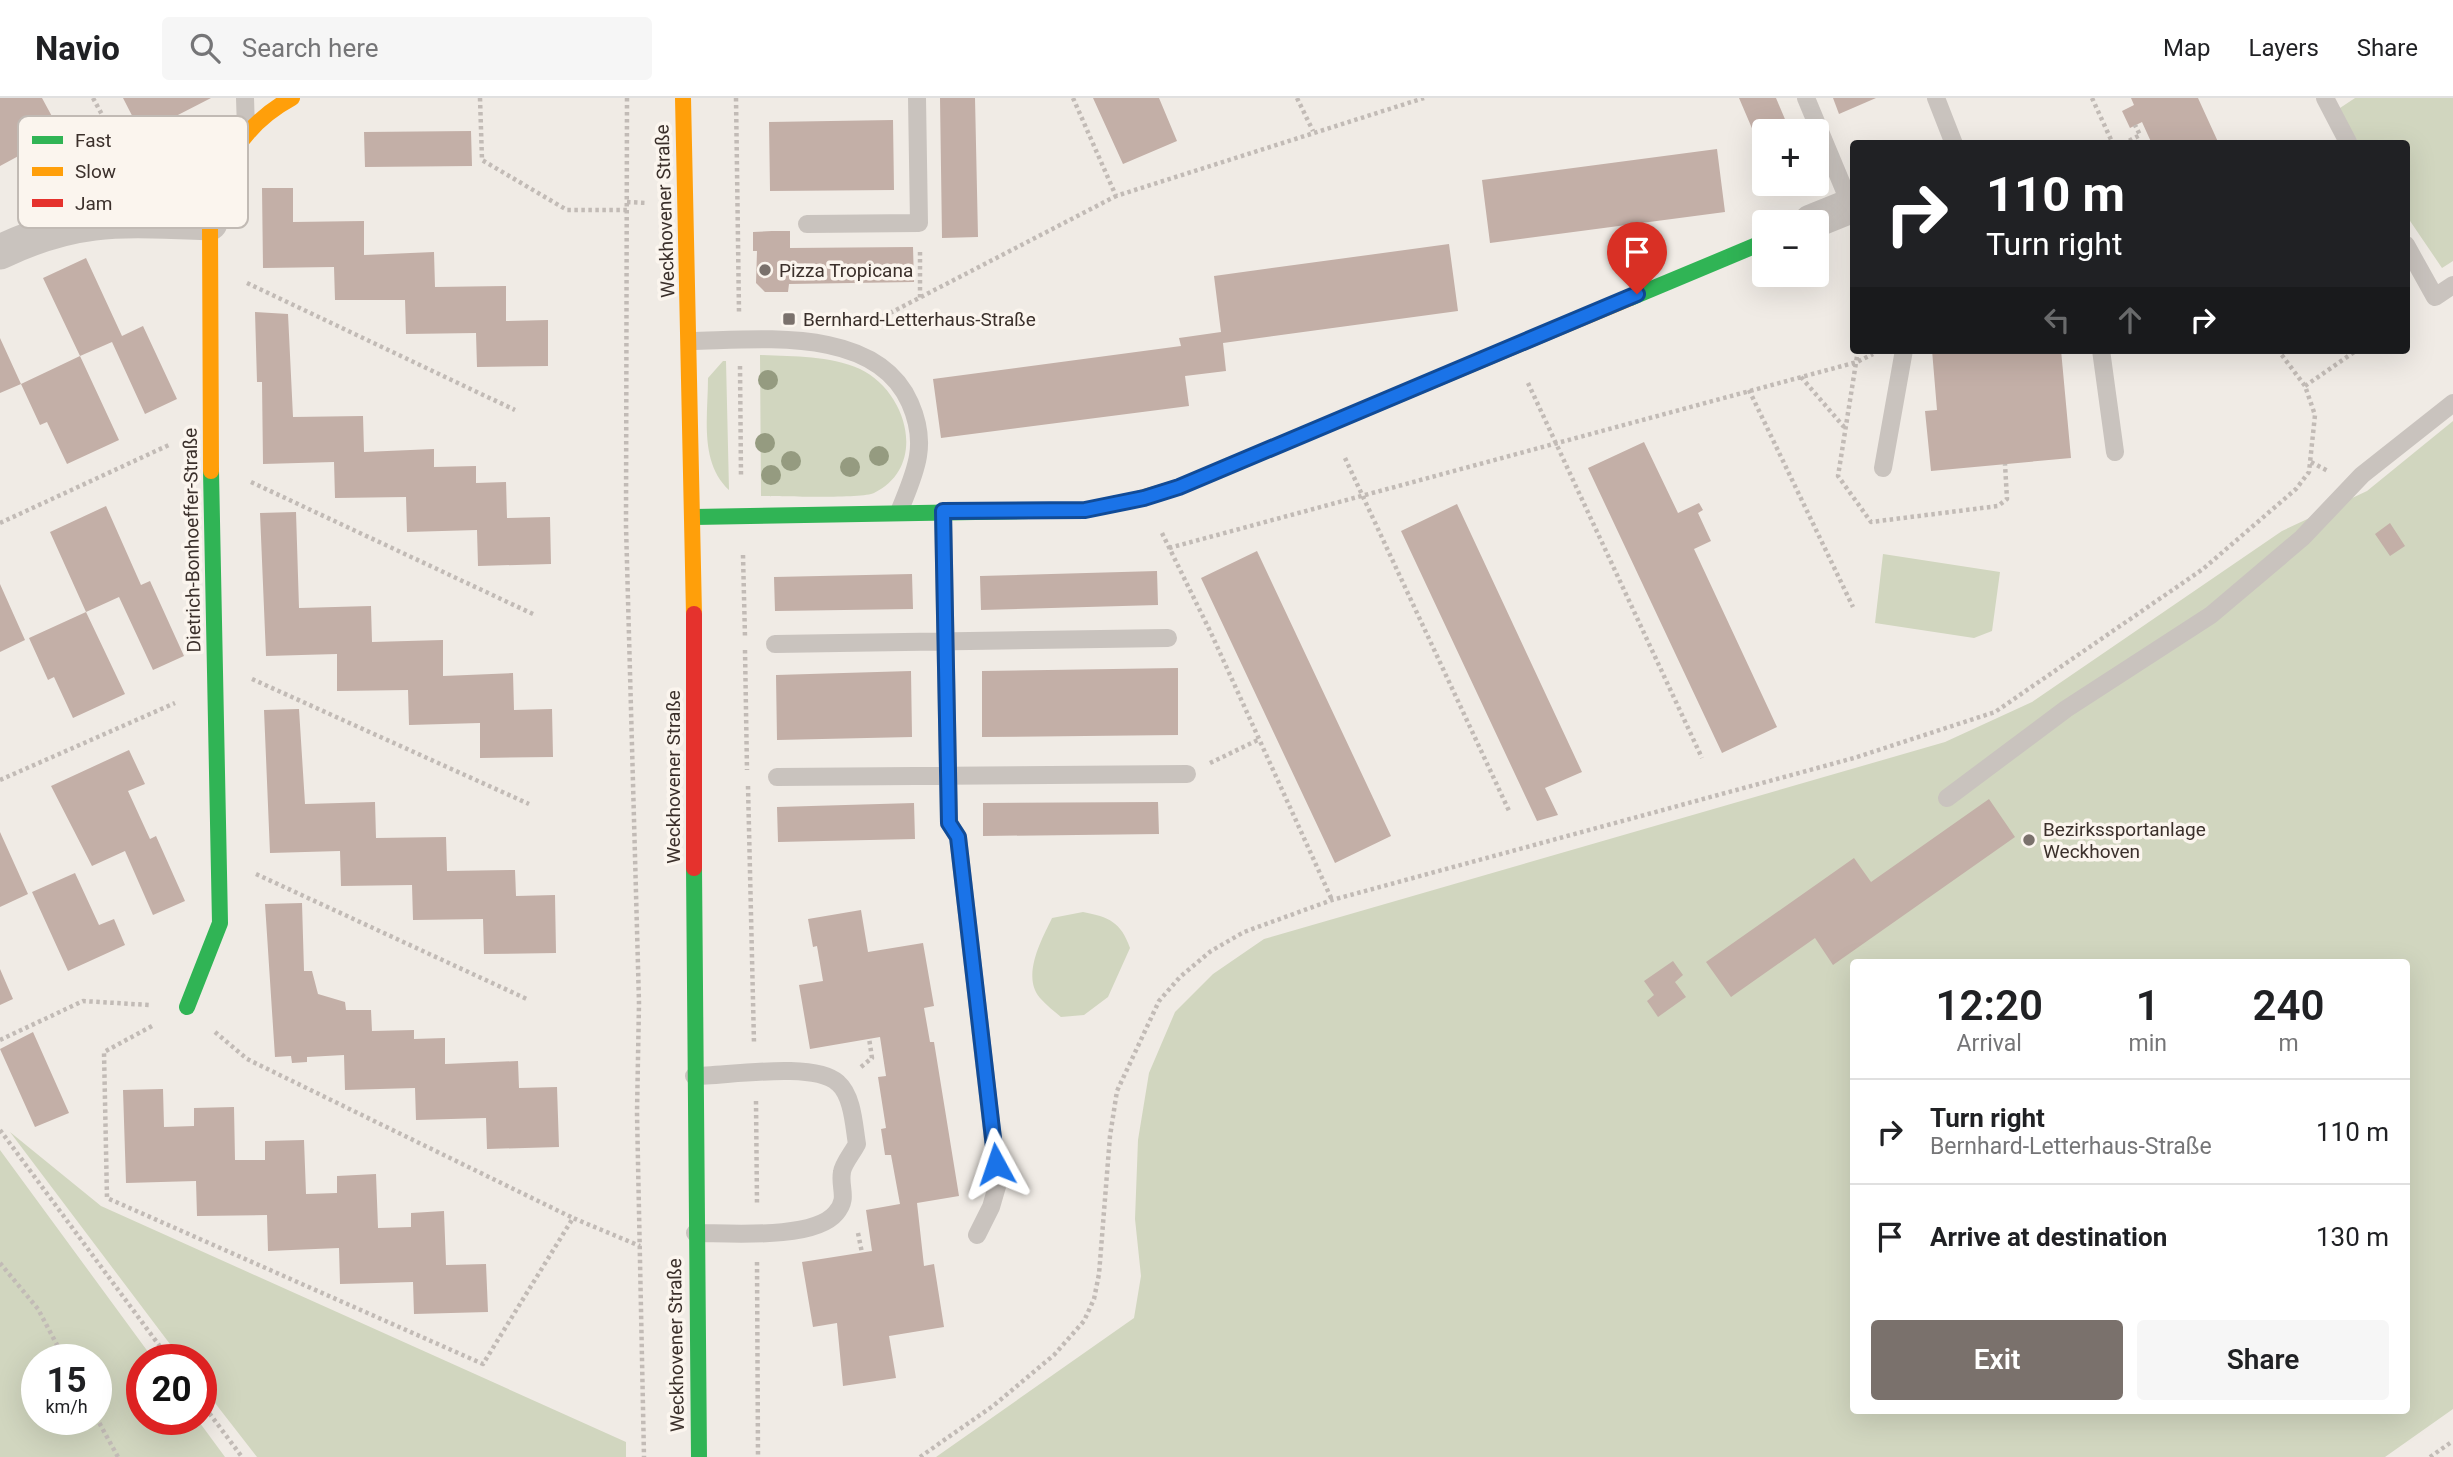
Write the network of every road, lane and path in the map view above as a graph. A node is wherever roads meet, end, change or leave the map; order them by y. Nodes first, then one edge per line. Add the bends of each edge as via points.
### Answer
1 (93, 98) edge
2 (245, 98) edge
3 (292, 98) edge
4 (480, 98) edge
5 (627, 98) edge
6 (683, 98) edge
7 (917, 98) edge
8 (1073, 98) edge
9 (1297, 98) edge
10 (1424, 98) edge
11 (1806, 98) edge
12 (1936, 98) edge
13 (2092, 98) edge
14 (2325, 98) edge
15 (103, 116) edge
16 (246, 116) edge
17 (2135, 125) dead end
18 (1313, 131) junction
19 (248, 132) edge
20 (1952, 140) edge
21 (2111, 140) edge
22 (2131, 140) edge
23 (2347, 140) edge
24 (1116, 196) junction
25 (1850, 200) edge
26 (1850, 206) edge
27 (627, 210) junction
28 (1829, 215) edge
29 (807, 225) dead end
30 (61, 228) edge
31 (209, 228) edge
32 (1752, 247) edge
33 (0, 252) edge
34 (920, 252) dead end
35 (2410, 252) edge
36 (208, 264) junction
37 (2453, 285) edge
38 (920, 298) junction
39 (690, 341) junction
40 (827, 344) junction
41 (1511, 347) junction
42 (1874, 354) edge
43 (1903, 354) edge
44 (2102, 354) edge
45 (2281, 354) edge
46 (2351, 354) edge
47 (1801, 377) junction
48 (2305, 386) junction
49 (1749, 390) junction
50 (2453, 403) edge
51 (515, 410) dead end
52 (1328, 422) junction
53 (210, 426) junction
54 (1844, 427) dead end
55 (1556, 442) junction
56 (2115, 452) dead end
57 (211, 463) junction
58 (1883, 468) dead end
59 (1363, 495) junction
60 (1144, 498) junction
61 (943, 511) junction
62 (899, 512) junction
63 (694, 517) junction
64 (0, 523) edge
65 (1169, 548) junction
66 (1853, 607) dead end
67 (533, 614) dead end
68 (1168, 638) dead end
69 (945, 642) junction
70 (775, 644) dead end
71 (215, 662) junction
72 (215, 685) junction
73 (1260, 739) junction
74 (1702, 758) dead end
75 (1187, 774) joint
76 (947, 775) junction
77 (777, 777) dead end
78 (0, 780) edge
79 (1948, 798) dead end
80 (529, 804) dead end
81 (1510, 813) dead end
82 (219, 857) junction
83 (1332, 900) junction
84 (529, 1000) dead end
85 (187, 1007) junction
86 (869, 1038) dead end
87 (0, 1040) edge
88 (872, 1058) dead end
89 (694, 1076) junction
90 (0, 1130) edge
91 (573, 1218) junction
92 (695, 1233) junction
93 (858, 1235) dead end
94 (977, 1235) dead end
95 (640, 1246) junction
96 (862, 1252) dead end
97 (0, 1264) edge
98 (57, 1344) edge
99 (158, 1344) edge
100 (217, 1423) edge
101 (106, 1435) edge
102 (2453, 1441) edge
103 (118, 1457) edge
104 (242, 1457) edge
105 (644, 1457) edge
106 (699, 1457) edge
107 (920, 1457) edge
108 (2430, 1457) edge

1 - 15 path
2 - 16 lane
3 - 19 street, Dietrich-Bonhoeffer-Straße
4 - 27 path via 482,160 567,210
5 - 27 path
6 - 39 street, Weckhovener Straße
7 - 29 lane via 919,223
8 - 24 path
9 - 18 path
10 - 18 path
11 - 25 lane
12 - 20 lane
13 - 21 path
14 - 23 lane
17 - 22 path via 2140,135
18 - 24 path
24 - 38 path
26 - 28 street
27 - 95 path via 625,526 639,1003
30 - 33 street
31 - 36 street, Dietrich-Bonhoeffer-Straße
32 - 41 street
34 - 38 path
35 - 37 lane via 2435,297
36 - 51 path
36 - 53 street, Dietrich-Bonhoeffer-Straße
38 - 40 path
39 - 40 lane via 788,339
39 - 63 street, Weckhovener Straße
40 - 62 lane via 871,360 898,381 909,399 918,432 918,457
41 - 52 street
41 - 55 path
42 - 47 path
43 - 58 lane
44 - 56 lane
45 - 48 path
46 - 48 path
47 - 49 path
47 - 54 path
48 - 83 path via 2315,415 2314,444 2309,472 2296,489 2203,569 1996,712 1854,758
49 - 55 path
49 - 66 path
50 - 79 lane via 2362,475 2302,538 2211,615 2066,709
52 - 59 path
52 - 60 street
53 - 57 street, Dietrich-Bonhoeffer-Straße
53 - 64 path
55 - 59 path
55 - 74 path
57 - 67 path
57 - 71 street, Dietrich-Bonhoeffer-Straße
59 - 65 path
59 - 81 path
60 - 61 street via 1085,510
60 - 65 path
61 - 62 street
61 - 69 lane
62 - 63 street
63 - 89 street, Weckhovener Straße
65 - 73 path
68 - 69 lane
69 - 70 lane
69 - 76 lane
71 - 72 street, Dietrich-Bonhoeffer-Straße
71 - 80 path
72 - 78 path
72 - 82 street, Dietrich-Bonhoeffer-Straße
73 - 75 path
73 - 83 path
75 - 76 lane
76 - 77 lane
76 - 94 lane via 949,823 960,850 998,1183
82 - 84 path
82 - 85 street, Dietrich-Bonhoeffer-Straße via 220,923
83 - 107 path via 1244,932 1211,951 1160,1001 1117,1091 1099,1274 1084,1321 1071,1339 1013,1389
85 - 87 path via 83,1001
85 - 91 path via 247,1059
85 - 91 path via 104,1052 107,1198 483,1364
86 - 88 path
89 - 92 street, Weckhovener Straße
89 - 92 lane via 816,1073 838,1083 843,1091 857,1144 841,1172 845,1196 836,1214 820,1225 793,1231
90 - 99 path
91 - 95 path
92 - 106 street, Weckhovener Straße
93 - 96 path
95 - 105 path
97 - 98 path via 38,1309
100 - 104 path
101 - 103 path
102 - 108 path

